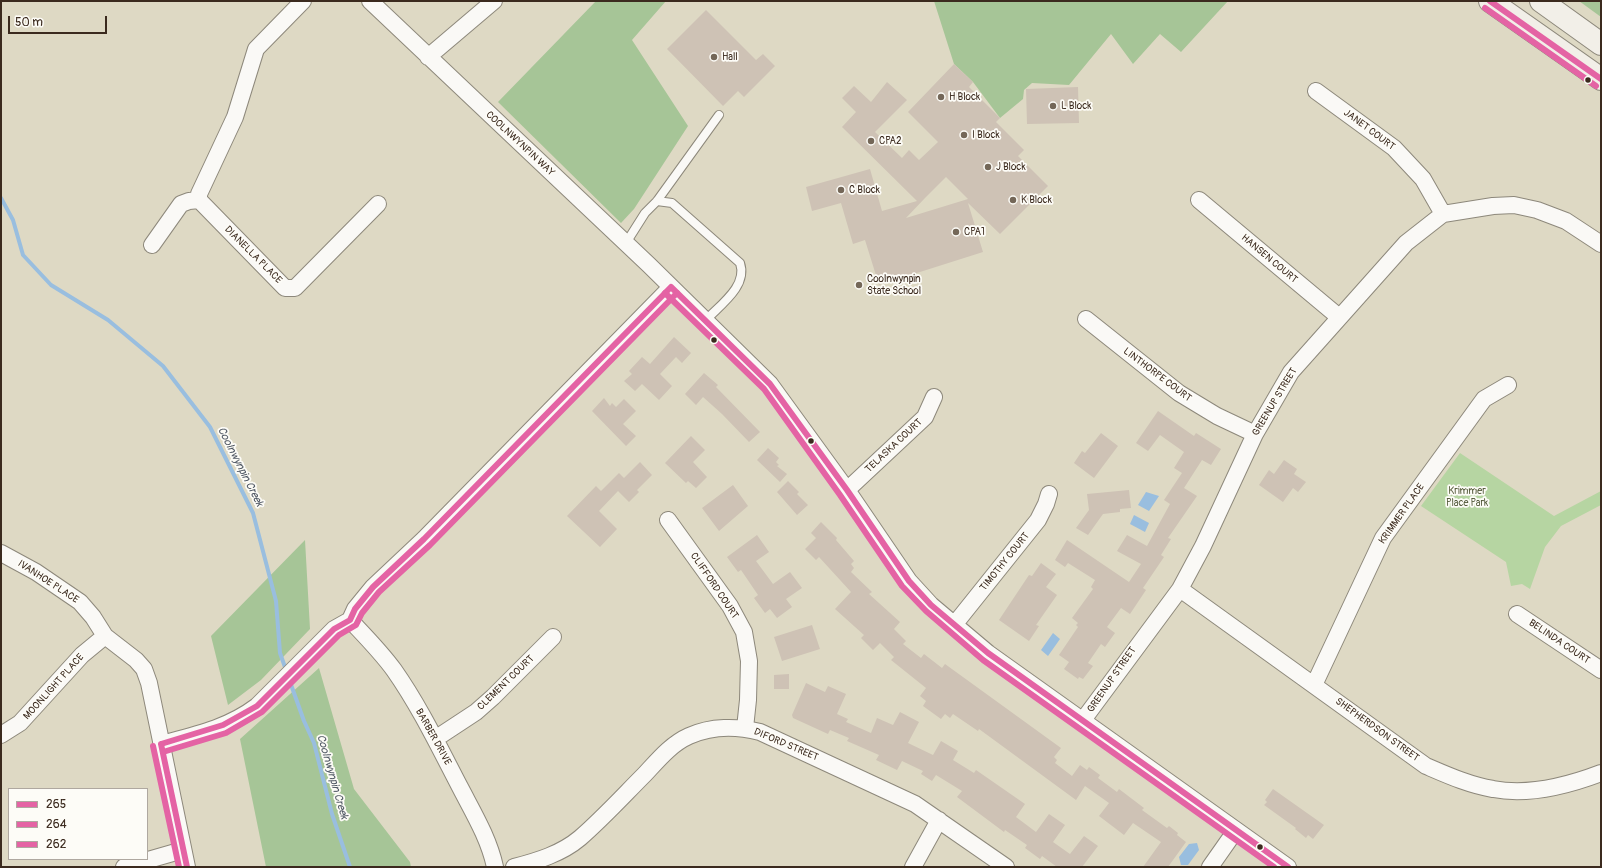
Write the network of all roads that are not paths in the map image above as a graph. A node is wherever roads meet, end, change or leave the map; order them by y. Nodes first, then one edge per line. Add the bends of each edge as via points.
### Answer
1 (303, 1) edge
2 (370, 1) edge
3 (494, 1) edge
4 (1490, 1) edge
5 (1541, 1) edge
6 (1601, 44) edge
7 (428, 57) junction
8 (1601, 79) edge
9 (1316, 91) dead end
10 (719, 115) dead end
11 (199, 200) junction
12 (1199, 200) dead end
13 (657, 201) junction
14 (378, 204) dead end
15 (1443, 214) junction
16 (626, 243) junction
17 (1601, 244) edge
18 (152, 245) dead end
19 (671, 286) junction
20 (1338, 317) junction
21 (1086, 319) dead end
22 (706, 320) junction
23 (1508, 385) dead end
24 (934, 397) dead end
25 (1255, 434) junction
26 (847, 490) junction
27 (1049, 494) dead end
28 (668, 520) dead end
29 (1, 553) edge
30 (1180, 589) junction
31 (1517, 614) dead end
32 (350, 620) junction
33 (954, 626) junction
34 (105, 636) junction
35 (553, 637) dead end
36 (1601, 670) edge
37 (1314, 685) junction
38 (1083, 720) junction
39 (745, 728) junction
40 (1, 735) edge
41 (435, 739) junction
42 (161, 744) junction
43 (1601, 773) edge
44 (940, 820) junction
45 (1236, 830) junction
46 (183, 850) junction
47 (124, 867) edge
48 (187, 867) edge
49 (495, 867) edge
50 (514, 867) edge
51 (913, 867) edge
52 (1006, 867) edge
53 (1210, 867) edge
54 (1288, 867) edge

1 - 11 street via 256,49 235,117 199,194
2 - 7 street, COOLNWYNPIN WAY
3 - 7 street
4 - 8 main road
5 - 6 main road
7 - 16 street, COOLNWYNPIN WAY
9 - 15 street, JANET COURT via 1394,148 1423,179
10 - 13 lane
11 - 14 street, DIANELLA PLACE via 285,288 295,288
11 - 18 street via 181,204
12 - 20 street, HANSEN COURT
13 - 16 lane via 645,213
13 - 22 lane via 672,203 740,263 742,270 737,287
15 - 17 street, GREENUP STREET via 1514,205 1537,210 1566,222
15 - 20 street, GREENUP STREET via 1406,243
16 - 19 street, COOLNWYNPIN WAY
19 - 22 street, COOLNWYNPIN WAY
19 - 32 street via 424,539 373,587 355,609
20 - 25 street, GREENUP STREET via 1292,372
21 - 25 street, LINTHORPE COURT via 1179,393 1217,416
22 - 26 street, COOLNWYNPIN WAY via 770,384
23 - 37 street, KRIMMER PLACE via 1484,399 1383,538
24 - 26 street, TELASKA COURT via 925,417
25 - 30 street, GREENUP STREET
26 - 33 street, COOLNWYNPIN WAY via 909,581
27 - 33 street, TIMOTHY COURT via 1038,520
28 - 39 street, CLIFFORD COURT via 730,606 744,632 749,662
29 - 34 street, IVANHOE PLACE via 36,572 80,602
30 - 37 street, SHEPHERDSON STREET
30 - 38 street, GREENUP STREET
31 - 36 street, BELINDA COURT
32 - 41 street, BARBER DRIVE via 394,671
32 - 42 street via 334,629 247,713 214,730
33 - 38 street, COOLNWYNPIN WAY
34 - 40 street, MOONLIGHT PLACE via 82,655 20,723
34 - 42 street via 144,669
35 - 41 street, CLEMENT COURT via 476,712
37 - 43 street, SHEPHERDSON STREET via 1426,766 1459,780 1493,789 1521,790 1558,788
38 - 45 street, COOLNWYNPIN WAY
39 - 44 street, DIFORD STREET via 760,732 890,791
39 - 50 street, DIFORD STREET via 715,728 688,736 667,751 579,839 546,858
41 - 49 street, BARBER DRIVE via 481,828
42 - 46 street
44 - 51 street
44 - 52 street, DIFORD STREET
45 - 53 street
45 - 54 street, COOLNWYNPIN WAY
46 - 47 street
46 - 48 street

